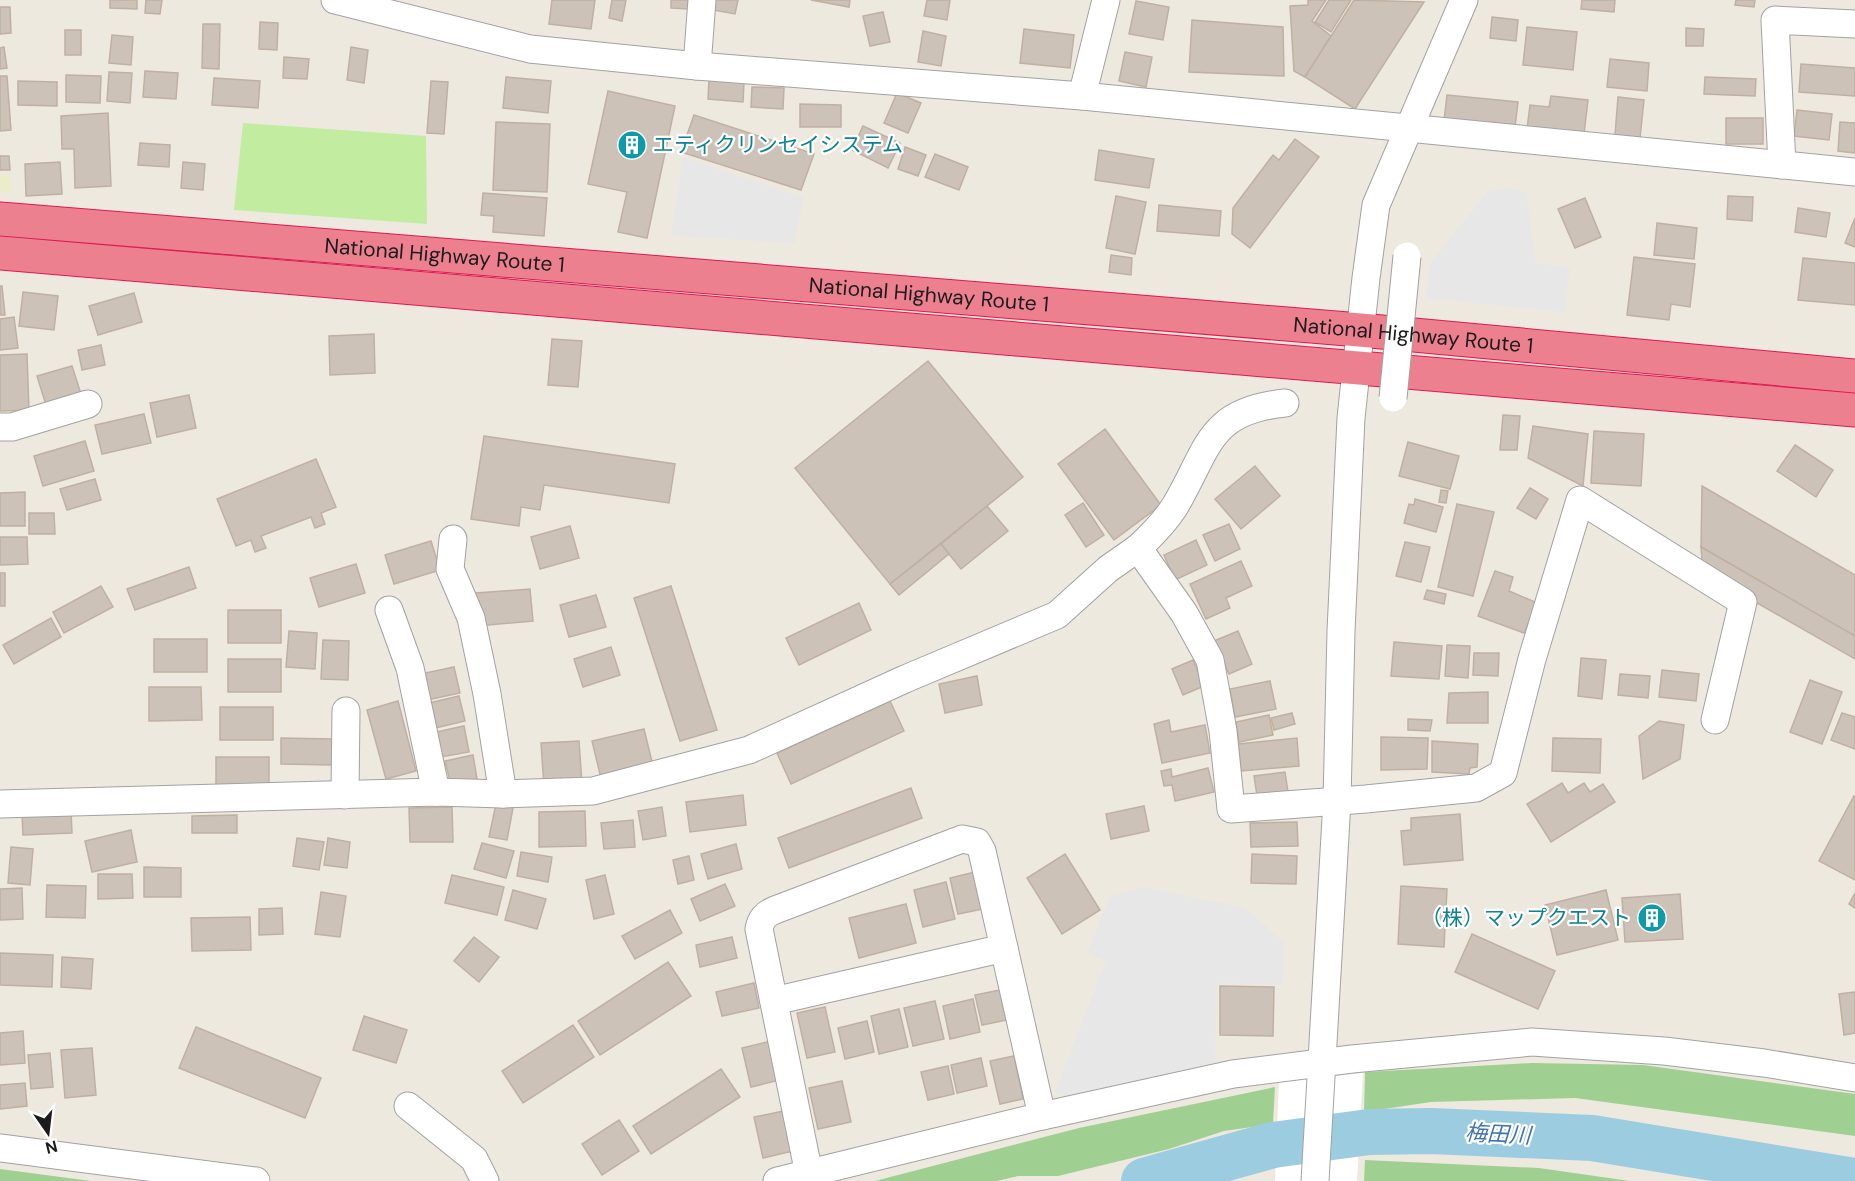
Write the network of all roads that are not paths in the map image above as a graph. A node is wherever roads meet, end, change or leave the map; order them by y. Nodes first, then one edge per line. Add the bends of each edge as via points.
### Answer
1 (336, 0) edge
2 (702, 0) edge
3 (1106, 0) edge
4 (1459, 2) edge
5 (1855, 24) edge
6 (697, 66) junction
7 (1082, 96) junction
8 (1409, 128) junction
9 (1782, 165) junction
10 (1855, 172) edge
11 (0, 219) edge
12 (0, 253) edge
13 (1407, 256) dead end
14 (1360, 330) junction
15 (1357, 368) junction
16 (1855, 376) edge
17 (1393, 398) dead end
18 (1285, 403) dead end
19 (88, 404) dead end
20 (1855, 410) edge
21 (0, 427) edge
22 (453, 539) dead end
23 (1138, 548) junction
24 (389, 610) dead end
25 (346, 711) dead end
26 (1715, 720) dead end
27 (436, 792) junction
28 (503, 794) junction
29 (345, 795) junction
30 (1337, 801) junction
31 (0, 804) edge
32 (1004, 948) junction
33 (774, 1001) junction
34 (1321, 1070) junction
35 (1855, 1078) edge
36 (408, 1106) dead end
37 (1042, 1116) junction
38 (0, 1148) edge
39 (809, 1174) junction
40 (256, 1181) edge
41 (485, 1181) edge
42 (777, 1181) edge
43 (1316, 1181) edge

1 - 6 street via 530,49
2 - 6 street
3 - 7 street
4 - 8 street
5 - 9 street via 1775,20
6 - 7 street
7 - 8 street
8 - 9 street
8 - 14 street via 1376,205
9 - 10 street
11 - 14 highway, National Highway Route 1
12 - 15 highway, National Highway Route 1
13 - 17 street, bridge
14 - 15 street
14 - 16 highway, National Highway Route 1
15 - 20 highway, National Highway Route 1
15 - 30 street via 1341,631
18 - 23 street via 1245,411 1216,430 1175,506
19 - 21 street via 12,427
22 - 28 street via 450,569 471,618
23 - 28 street via 1057,615 749,750 593,791
23 - 30 street via 1184,613 1210,660 1231,809
24 - 27 street via 410,668
25 - 29 street
26 - 30 street via 1743,602 1580,501 1532,659 1503,773 1476,788
27 - 28 street
27 - 29 street
29 - 31 street
30 - 34 street
32 - 33 street
32 - 33 street via 980,846 972,839 962,839 763,917 759,929
32 - 37 street
33 - 39 street
34 - 35 street via 1532,1042 1664,1051
34 - 37 street via 1233,1074
34 - 43 street
36 - 41 street via 474,1159
37 - 39 street
38 - 40 street
39 - 42 street

